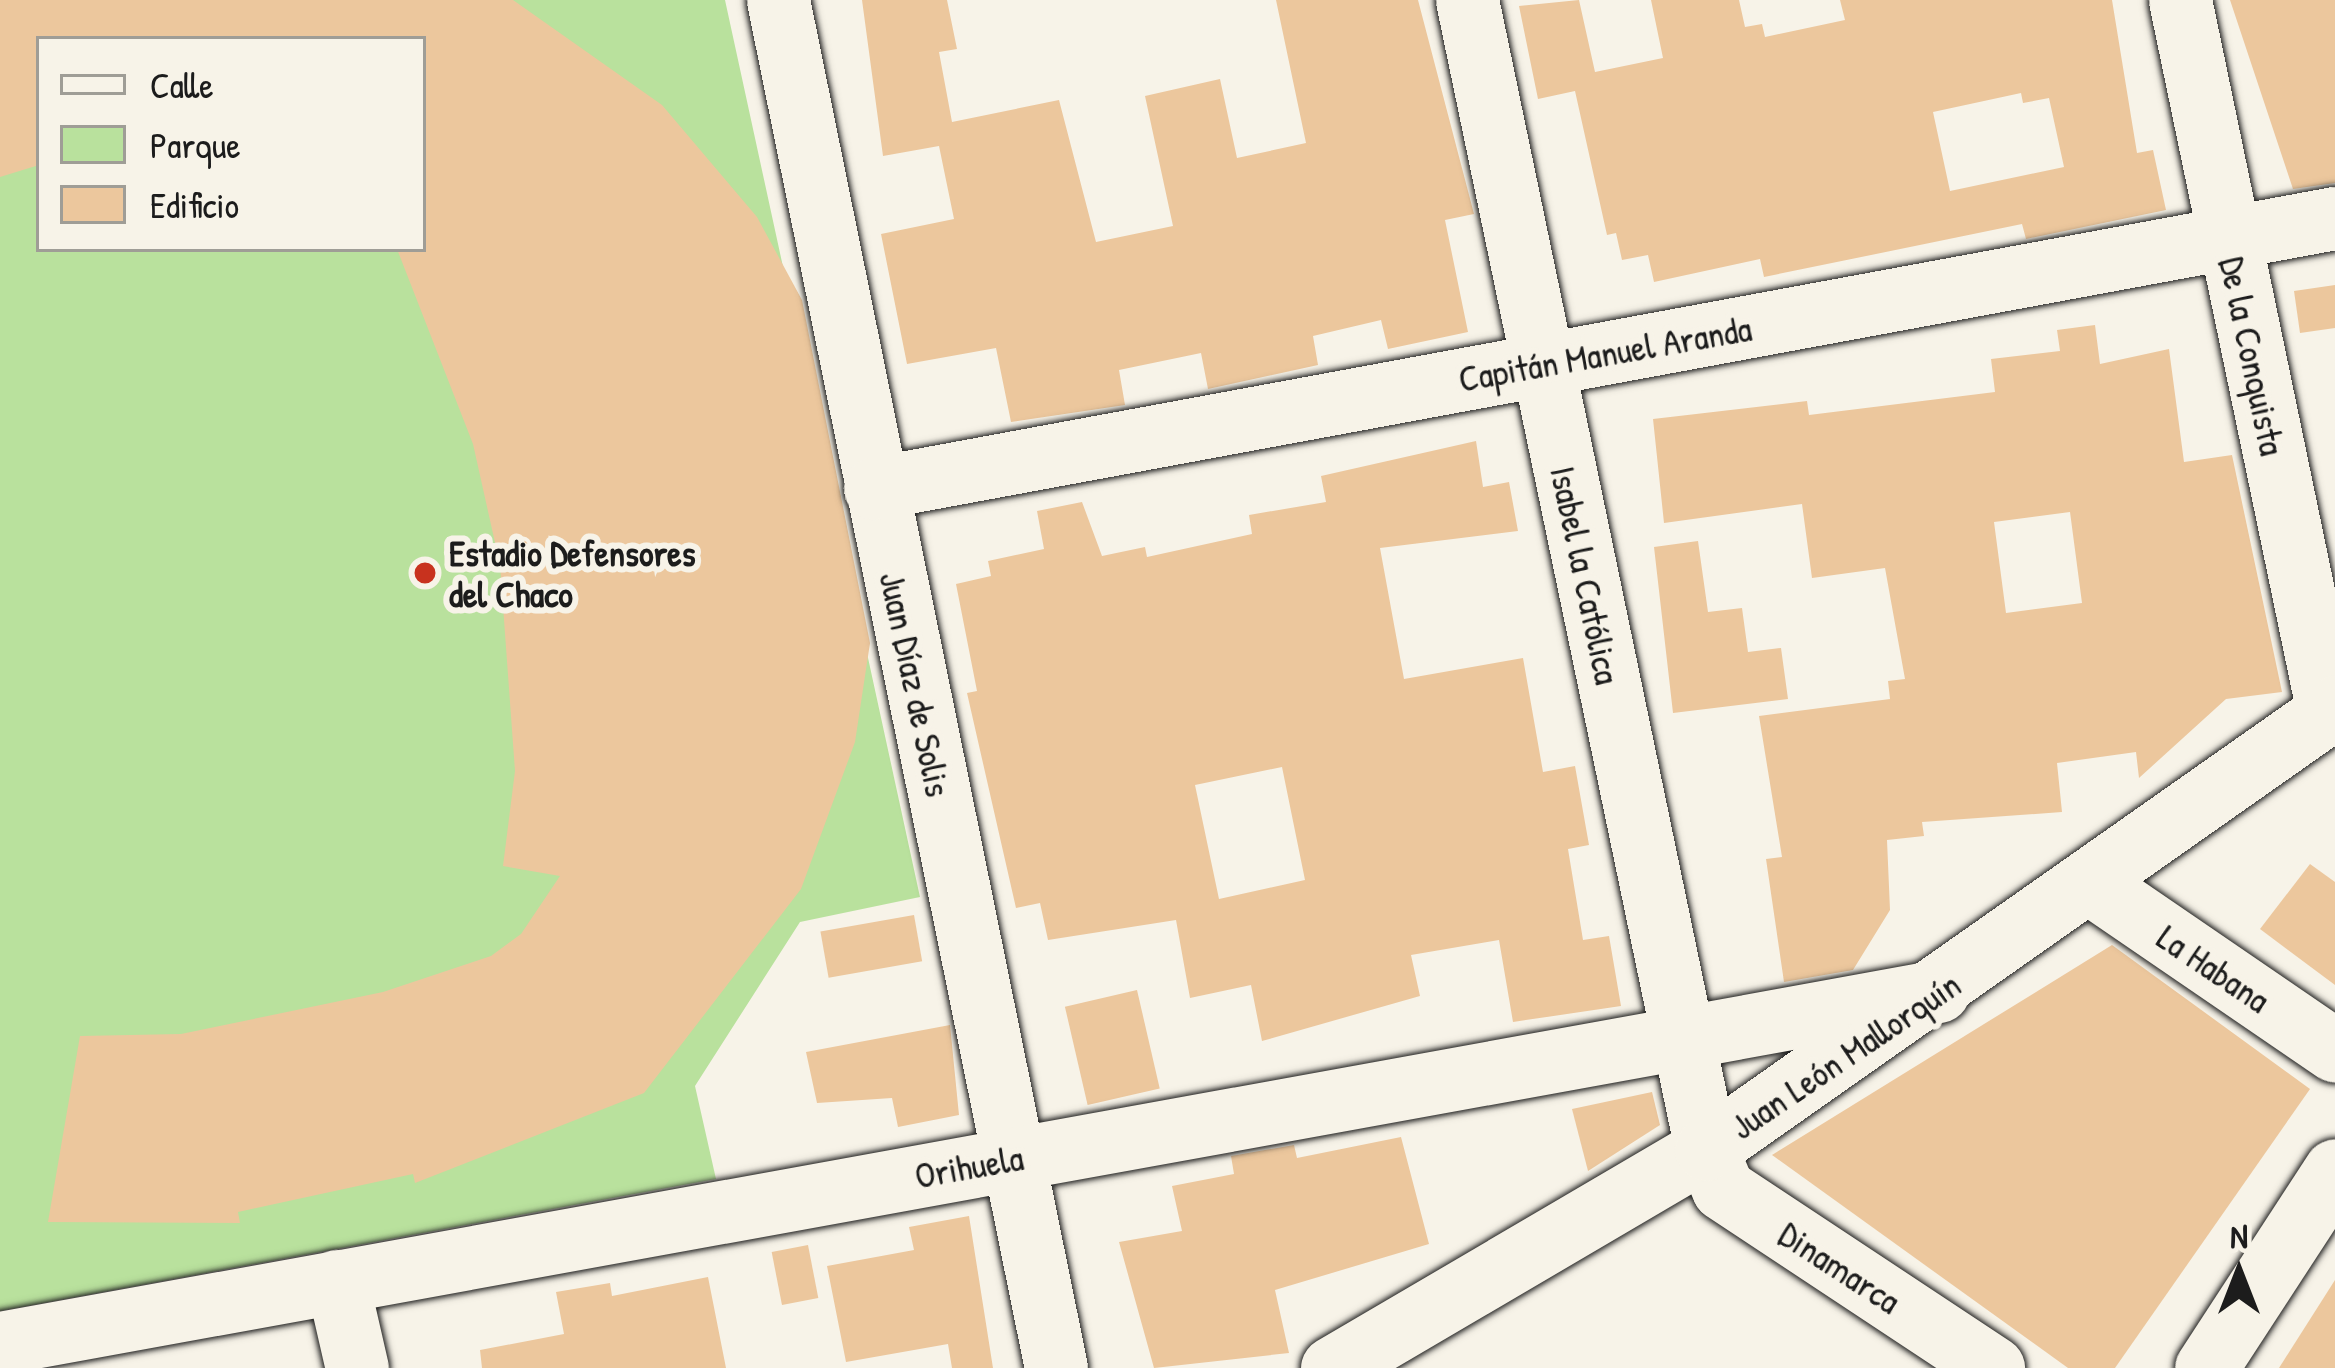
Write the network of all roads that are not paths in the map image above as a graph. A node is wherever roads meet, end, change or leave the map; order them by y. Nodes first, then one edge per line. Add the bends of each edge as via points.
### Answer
1 (778, 0) edge
2 (1467, 0) edge
3 (2180, 0) edge
4 (2335, 218) edge
5 (2228, 238) junction
6 (1543, 364) junction
7 (875, 488) junction
8 (2331, 710) edge
9 (2093, 885) junction
10 (1938, 992) junction
11 (1682, 1036) junction
12 (2335, 1051) edge
13 (1706, 1150) junction
14 (1013, 1158) junction
15 (2335, 1171) edge
16 (338, 1281) junction
17 (0, 1343) edge
18 (357, 1368) edge
19 (1056, 1368) edge
20 (1332, 1368) edge
21 (1993, 1368) edge
22 (2206, 1368) edge

1 - 7 street, Juan Díaz de Solis
2 - 6 street, Isabel la Católica
3 - 5 street, De la Conquista
4 - 5 street, Capitán Manuel Aranda
5 - 6 street, Capitán Manuel Aranda
5 - 8 street, De la Conquista
6 - 7 street, Capitán Manuel Aranda
6 - 11 street, Isabel la Católica
7 - 14 street, Juan Díaz de Solis
8 - 9 street, Juan León Mallorquín
9 - 10 street, Juan León Mallorquín
9 - 12 street, La Habana
10 - 11 street, Orihuela
10 - 13 street, Juan León Mallorquín
11 - 13 street, Isabel la Católica
11 - 14 street, Orihuela
13 - 20 street, Juan León Mallorquín
13 - 21 street, Dinamarca via 1723,1190
14 - 16 street, Orihuela
14 - 19 street, Juan Díaz de Solis
15 - 22 street
16 - 17 street, Orihuela
16 - 18 street

